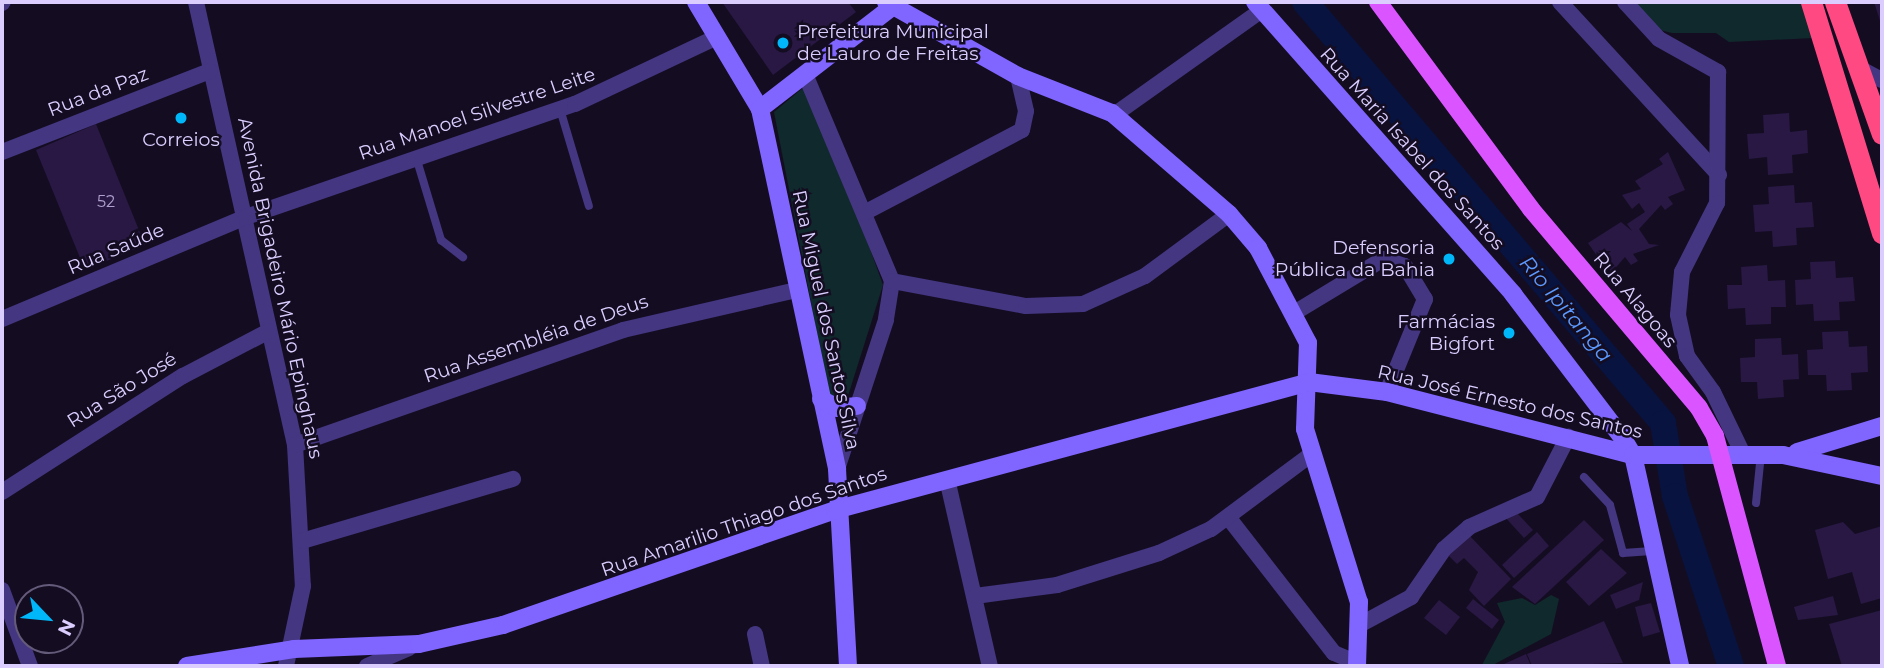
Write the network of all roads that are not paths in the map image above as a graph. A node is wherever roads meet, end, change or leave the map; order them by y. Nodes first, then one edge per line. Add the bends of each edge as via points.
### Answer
1 (197, 2) edge
2 (696, 2) edge
3 (1378, 2) edge
4 (1560, 2) edge
5 (1625, 2) edge
6 (1811, 2) edge
7 (1835, 2) edge
8 (889, 4) edge
9 (1258, 6) edge
10 (717, 37) junction
11 (1861, 69) junction
12 (210, 71) junction
13 (805, 74) junction
14 (1018, 76) junction
15 (1882, 80) edge
16 (560, 109) junction
17 (760, 109) junction
18 (1114, 115) junction
19 (1882, 134) edge
20 (2, 152) edge
21 (416, 157) junction
22 (1719, 175) junction
23 (589, 206) dead end
24 (864, 213) junction
25 (1229, 214) junction
26 (246, 217) junction
27 (1882, 233) edge
28 (463, 257) dead end
29 (892, 281) junction
30 (796, 290) junction
31 (1294, 313) junction
32 (2, 319) edge
33 (269, 331) junction
34 (1309, 382) junction
35 (1387, 392) junction
36 (821, 399) junction
37 (857, 406) junction
38 (1882, 426) edge
39 (1568, 437) junction
40 (295, 445) junction
41 (1743, 454) junction
42 (1761, 454) junction
43 (1720, 455) junction
44 (1783, 455) junction
45 (1309, 456) junction
46 (1640, 456) junction
47 (837, 469) junction
48 (1882, 476) edge
49 (1584, 477) dead end
50 (513, 478) dead end
51 (947, 479) junction
52 (2, 492) edge
53 (1756, 503) dead end
54 (835, 509) junction
55 (1228, 517) junction
56 (302, 541) junction
57 (1652, 551) junction
58 (2, 590) edge
59 (975, 596) junction
60 (1363, 623) junction
61 (755, 634) dead end
62 (419, 644) junction
63 (294, 649) junction
64 (1357, 665) edge
65 (30, 666) edge
66 (187, 666) edge
67 (286, 666) edge
68 (367, 666) edge
69 (762, 666) edge
70 (848, 666) edge
71 (989, 666) edge
72 (1680, 666) edge
73 (1777, 666) edge

1 - 12 street, Avenida Brigadeiro Mário Epinghaus
2 - 10 main road, Rua Miguel dos Santos Silva
3 - 43 main road, Rua Alagoas via 1531,209 1699,408
4 - 22 street
5 - 22 street via 1659,39 1718,72
6 - 27 highway
7 - 11 highway
8 - 13 main road
8 - 14 main road
9 - 18 street
9 - 46 main road, Rua Maria Isabel dos Santos via 1513,294
10 - 16 street, Rua Manoel Silvestre Leite
10 - 17 main road, Rua Miguel dos Santos Silva
11 - 15 street
11 - 19 highway
12 - 20 street, Rua da Paz
12 - 26 street, Avenida Brigadeiro Mário Epinghaus
13 - 17 main road
13 - 24 street
14 - 18 main road
14 - 24 street via 1026,111 1022,130
16 - 21 street, Rua Manoel Silvestre Leite
16 - 23 lane
17 - 30 main road, Rua Miguel dos Santos Silva
18 - 25 main road
21 - 26 street, Rua Manoel Silvestre Leite
21 - 28 lane via 441,240
22 - 41 street via 1717,203 1682,272 1678,314 1687,356 1713,392
24 - 29 street
25 - 29 street via 1145,276 1083,304 1026,306
25 - 31 main road via 1258,248
26 - 32 street, Rua Saúde
26 - 33 street, Avenida Brigadeiro Mário Epinghaus
29 - 37 street
30 - 36 main road, Rua Miguel dos Santos Silva
30 - 40 street, Rua Assembléia de Deus via 726,301 622,330
31 - 34 main road via 1312,357
31 - 35 street via 1382,259 1405,266 1425,299
33 - 40 street, Avenida Brigadeiro Mário Epinghaus
33 - 52 street, Rua São José via 183,376
34 - 35 main road, Rua José Ernesto dos Santos
34 - 45 main road via 1303,414
34 - 51 main road, Rua Amarilio Thiago dos Santos
35 - 39 main road, Rua José Ernesto dos Santos
36 - 37 main road via 837,408
36 - 47 main road, Rua Miguel dos Santos Silva
37 - 47 street
38 - 44 main road, Rua José Ernesto dos Santos via 1850,440
39 - 46 main road, Rua José Ernesto dos Santos
39 - 60 street via 1537,497 1469,527 1444,549 1411,597
40 - 56 street, Avenida Brigadeiro Mário Epinghaus
41 - 42 main road, Rua José Ernesto dos Santos
41 - 43 main road, Rua José Ernesto dos Santos
42 - 44 main road, Rua José Ernesto dos Santos
42 - 53 lane
43 - 46 main road, Rua José Ernesto dos Santos
43 - 73 main road, Rua Alagoas
44 - 48 main road, Rua José Ernesto dos Santos
45 - 55 street
45 - 60 main road
46 - 57 main road, Rua Maria Isabel dos Santos
47 - 54 main road, Rua Miguel dos Santos Silva
49 - 57 lane via 1610,505 1622,553
50 - 56 street
51 - 54 main road, Rua Amarilio Thiago dos Santos
51 - 59 street
54 - 62 main road, Rua Amarilio Thiago dos Santos via 503,625
54 - 70 main road, Rua Miguel dos Santos Silva
55 - 59 street via 1106,572
55 - 64 street via 1335,653
56 - 63 street, Avenida Brigadeiro Mário Epinghaus
57 - 72 main road, Rua Maria Isabel dos Santos
58 - 65 street
59 - 71 street
60 - 64 main road
61 - 69 street
62 - 63 main road, Rua Amarilio Thiago dos Santos
62 - 68 street
63 - 66 main road, Rua Amarilio Thiago dos Santos
63 - 67 street, Avenida Brigadeiro Mário Epinghaus

